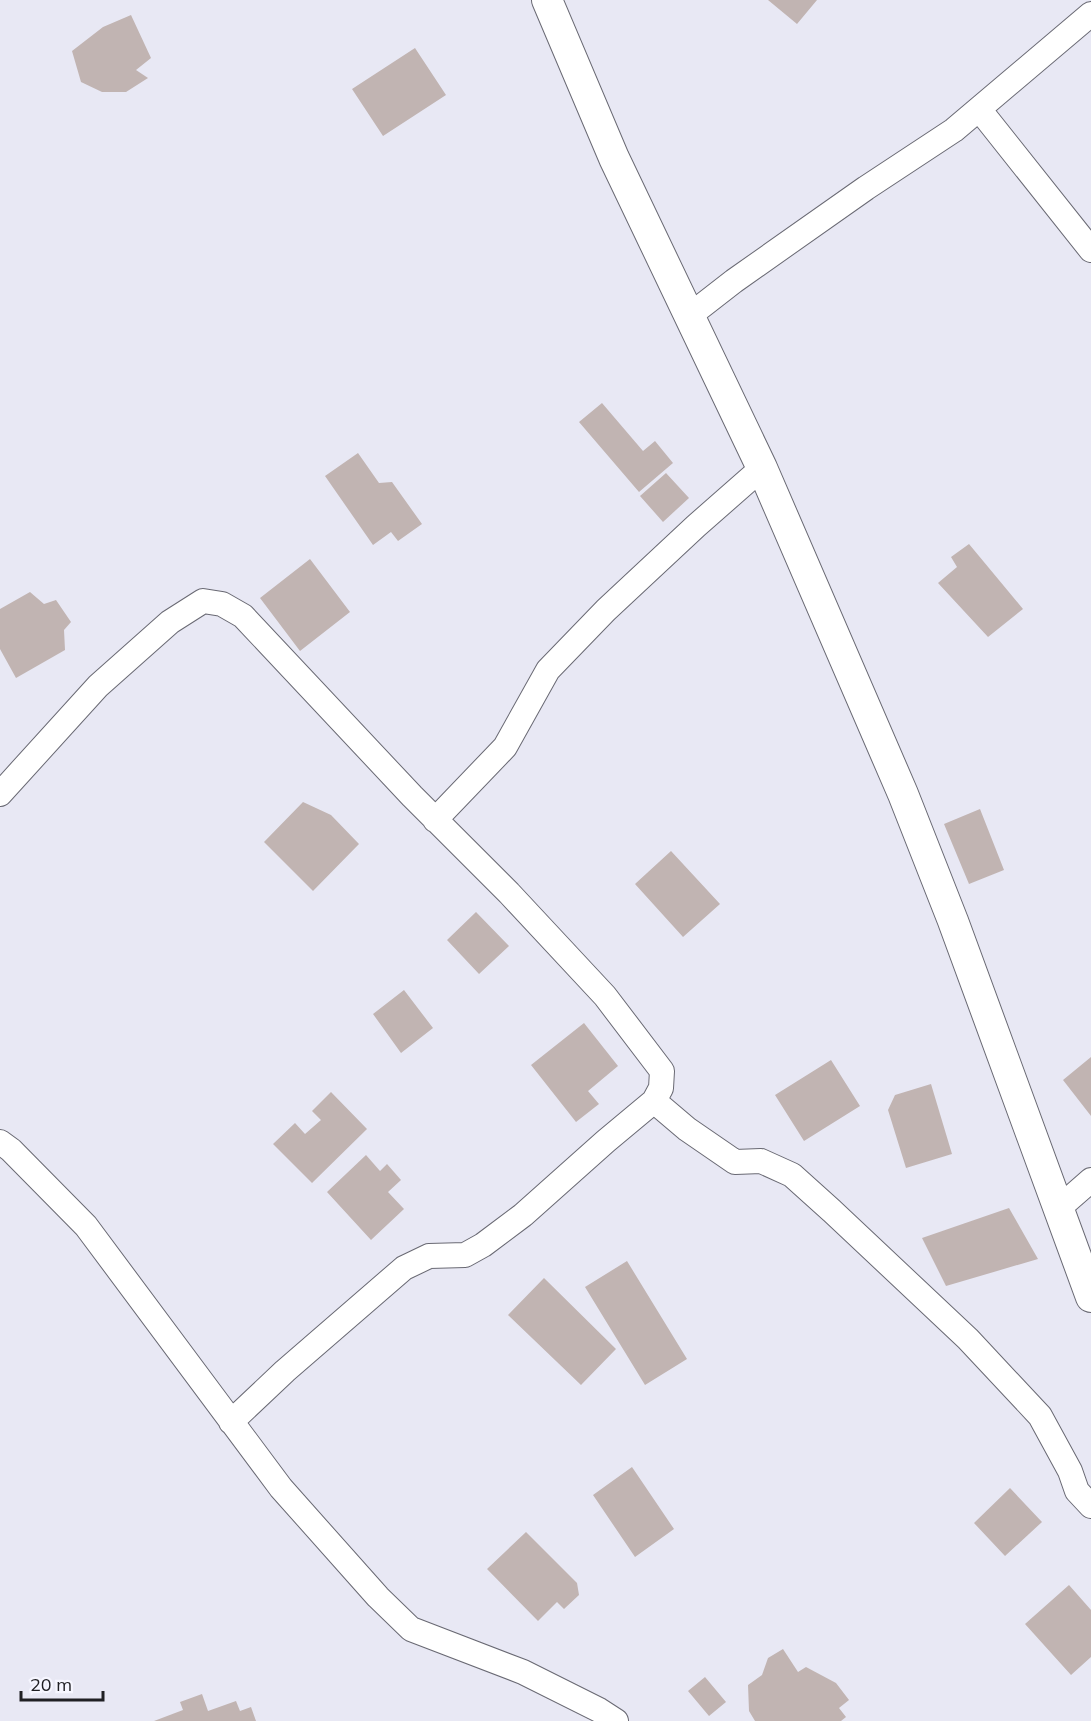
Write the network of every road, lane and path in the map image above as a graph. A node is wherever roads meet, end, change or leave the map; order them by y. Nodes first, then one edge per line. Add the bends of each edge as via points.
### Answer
1 (547, 0) edge
2 (1091, 14) edge
3 (979, 109) junction
4 (1091, 250) edge
5 (689, 316) junction
6 (762, 468) junction
7 (0, 794) edge
8 (435, 820) junction
9 (654, 1101) junction
10 (0, 1142) edge
11 (1091, 1180) edge
12 (1059, 1208) junction
13 (1091, 1297) edge
14 (231, 1422) junction
15 (1091, 1506) edge
16 (616, 1721) edge

1 - 5 street via 614,158
2 - 3 street
3 - 4 street
3 - 5 street
5 - 6 street
6 - 8 street via 696,525 548,670 505,747
6 - 12 street via 903,795
7 - 8 street via 98,686 170,622 203,601 222,604 243,616
8 - 9 street via 605,996 662,1071 661,1088
9 - 14 street via 483,1245 465,1255 429,1256 404,1268
9 - 15 street via 735,1162 761,1161 792,1175 832,1211 968,1339 1040,1416 1077,1491
10 - 14 street via 86,1226
11 - 12 street
12 - 13 street
14 - 16 street via 281,1488 411,1629 523,1672

